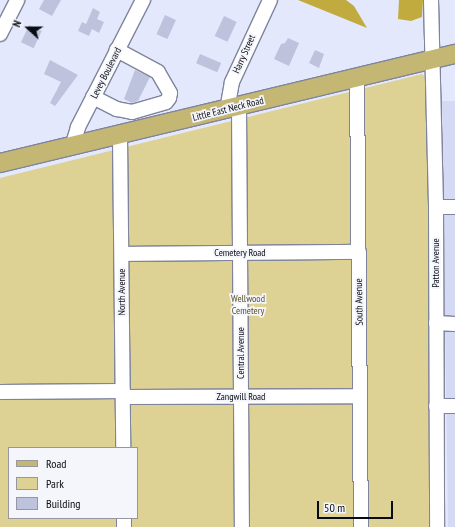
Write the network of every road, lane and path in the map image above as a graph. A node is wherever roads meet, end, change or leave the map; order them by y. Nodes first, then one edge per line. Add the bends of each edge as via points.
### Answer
1 (17, 0) edge
2 (143, 0) edge
3 (270, 0) edge
4 (431, 0) edge
5 (0, 34) edge
6 (118, 50) junction
7 (455, 54) edge
8 (433, 59) junction
9 (357, 78) junction
10 (93, 97) junction
11 (233, 108) junction
12 (120, 136) junction
13 (72, 146) junction
14 (0, 163) edge
15 (436, 207) junction
16 (455, 207) edge
17 (240, 252) junction
18 (359, 252) junction
19 (122, 254) junction
20 (436, 323) junction
21 (455, 324) edge
22 (0, 392) edge
23 (123, 394) junction
24 (360, 396) junction
25 (241, 397) junction
26 (436, 406) junction
27 (455, 406) edge
28 (123, 447) edge
29 (242, 527) edge
30 (361, 527) edge
31 (437, 527) edge

1 - 5 street
2 - 6 street, Levey Boulevard
3 - 11 street, Harry Street via 239,62 229,90
4 - 8 street, Patton Avenue
6 - 10 street, Levey Boulevard
6 - 10 street via 158,72 170,93 169,98 166,102 132,112 117,109
7 - 8 main road, Little East Neck Road
8 - 9 main road, Little East Neck Road
8 - 15 street, Patton Avenue
9 - 11 main road, Little East Neck Road
9 - 18 street, South Avenue
10 - 13 street, Levey Boulevard
11 - 12 main road, Little East Neck Road
11 - 17 street, Central Avenue
12 - 13 main road, Little East Neck Road
12 - 19 street, North Avenue
13 - 14 main road, Little East Neck Road
15 - 16 street
15 - 20 street, Patton Avenue
17 - 18 street, Cemetery Road
17 - 19 street, Cemetery Road
17 - 25 street, Central Avenue
18 - 24 street, South Avenue
19 - 23 street, North Avenue
20 - 21 street
20 - 26 street, Patton Avenue
22 - 23 street, Zangwill Road
23 - 25 street, Zangwill Road
23 - 28 street, North Avenue
24 - 25 street, Zangwill Road
24 - 30 street, South Avenue
25 - 29 street, Central Avenue
26 - 27 street
26 - 31 street, Patton Avenue

